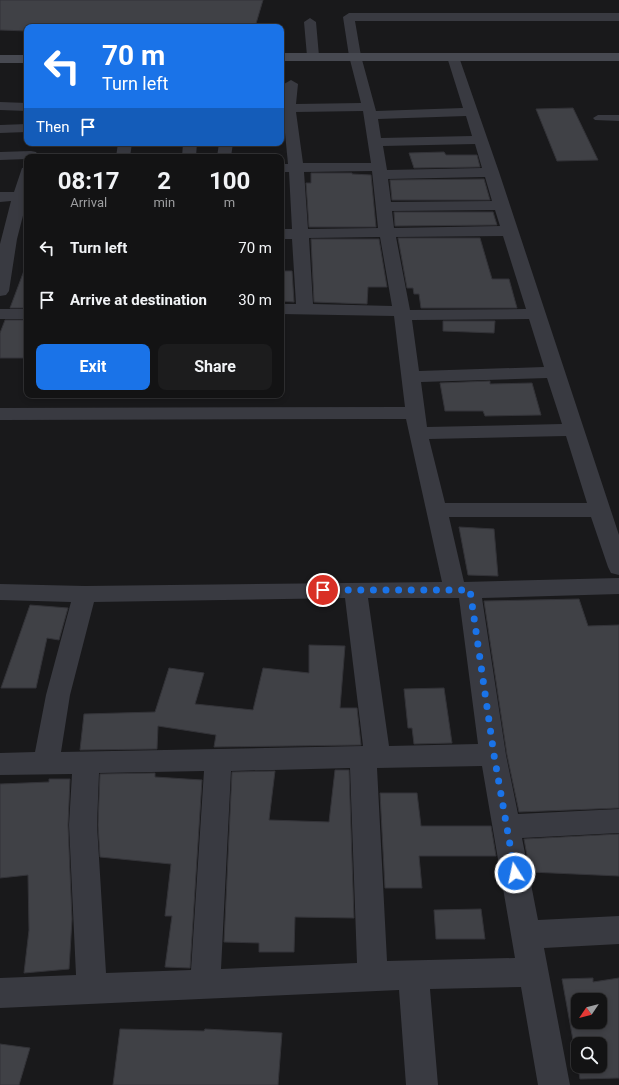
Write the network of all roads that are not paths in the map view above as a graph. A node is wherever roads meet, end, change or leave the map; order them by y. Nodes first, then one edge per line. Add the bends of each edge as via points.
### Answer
1 (619, 17) edge
2 (310, 22) dead end
3 (313, 56) junction
4 (355, 56) junction
5 (453, 56) junction
6 (284, 57) edge
7 (619, 57) edge
8 (0, 59) edge
9 (24, 59) edge
10 (291, 84) dead end
11 (0, 106) edge
12 (24, 107) edge
13 (285, 108) edge
14 (370, 111) junction
15 (472, 112) junction
16 (598, 118) dead end
17 (619, 118) edge
18 (24, 128) edge
19 (0, 129) edge
20 (481, 140) junction
21 (375, 142) junction
22 (32, 152) edge
23 (0, 156) edge
24 (288, 168) edge
25 (380, 171) junction
26 (492, 172) junction
27 (24, 182) edge
28 (20, 196) junction
29 (0, 197) edge
30 (502, 205) junction
31 (384, 207) junction
32 (511, 231) junction
33 (284, 234) edge
34 (300, 234) junction
35 (387, 234) junction
36 (5, 239) edge
37 (24, 239) edge
38 (3, 262) edge
39 (0, 290) edge
40 (304, 309) junction
41 (284, 310) edge
42 (402, 313) junction
43 (0, 314) edge
44 (24, 314) edge
45 (537, 314) junction
46 (554, 372) junction
47 (410, 377) junction
48 (109, 404) edge
49 (189, 404) edge
50 (416, 413) junction
51 (0, 414) edge
52 (573, 430) junction
53 (418, 433) junction
54 (436, 510) junction
55 (600, 510) junction
56 (619, 567) edge
57 (619, 586) edge
58 (355, 590) junction
59 (462, 590) junction
60 (0, 592) edge
61 (85, 594) junction
62 (494, 755) junction
63 (370, 757) junction
64 (218, 760) junction
65 (86, 762) junction
66 (46, 763) junction
67 (0, 764) edge
68 (619, 821) edge
69 (507, 827) junction
70 (619, 930) edge
71 (526, 935) junction
72 (534, 972) junction
73 (413, 975) junction
74 (373, 977) junction
75 (205, 984) junction
76 (92, 988) junction
77 (0, 993) edge
78 (422, 1085) edge
79 (554, 1085) edge

1 - 4 street via 350,17
2 - 3 street
3 - 4 street
3 - 6 street
4 - 5 street
4 - 14 street
5 - 7 street
5 - 15 street
8 - 9 street
10 - 13 street
11 - 12 street
13 - 14 street
13 - 24 street
14 - 15 street
14 - 21 street
15 - 20 street
16 - 17 lane
18 - 19 street
20 - 21 street
20 - 26 street
21 - 25 street
22 - 23 street
24 - 25 street
24 - 34 street
25 - 26 street
25 - 31 street
26 - 30 street
27 - 28 street
28 - 29 street
28 - 36 street
30 - 31 street
30 - 32 street
31 - 35 street
32 - 35 street
32 - 45 street
33 - 34 street
34 - 35 street
34 - 40 street
35 - 42 street
36 - 37 street
36 - 38 street
38 - 39 street
40 - 41 street
40 - 42 street
42 - 45 street
42 - 47 street
43 - 44 street
45 - 46 street
46 - 47 street
46 - 52 street
47 - 50 street
48 - 49 street
48 - 51 street
49 - 50 street
50 - 53 street
52 - 53 street
52 - 55 street
53 - 54 street
54 - 55 street
54 - 59 street
55 - 56 street
57 - 59 street
58 - 59 street
58 - 61 street
58 - 63 street
59 - 62 street
60 - 61 street
61 - 66 street via 58,695
62 - 63 street
62 - 69 street
63 - 64 street
63 - 74 street
64 - 65 street
64 - 75 street
65 - 66 street
65 - 76 street via 83,825
66 - 67 street
68 - 69 street
69 - 71 street
70 - 71 street
71 - 72 street
72 - 73 street
72 - 79 street
73 - 74 street
73 - 78 street
74 - 75 street
75 - 76 street
76 - 77 street

